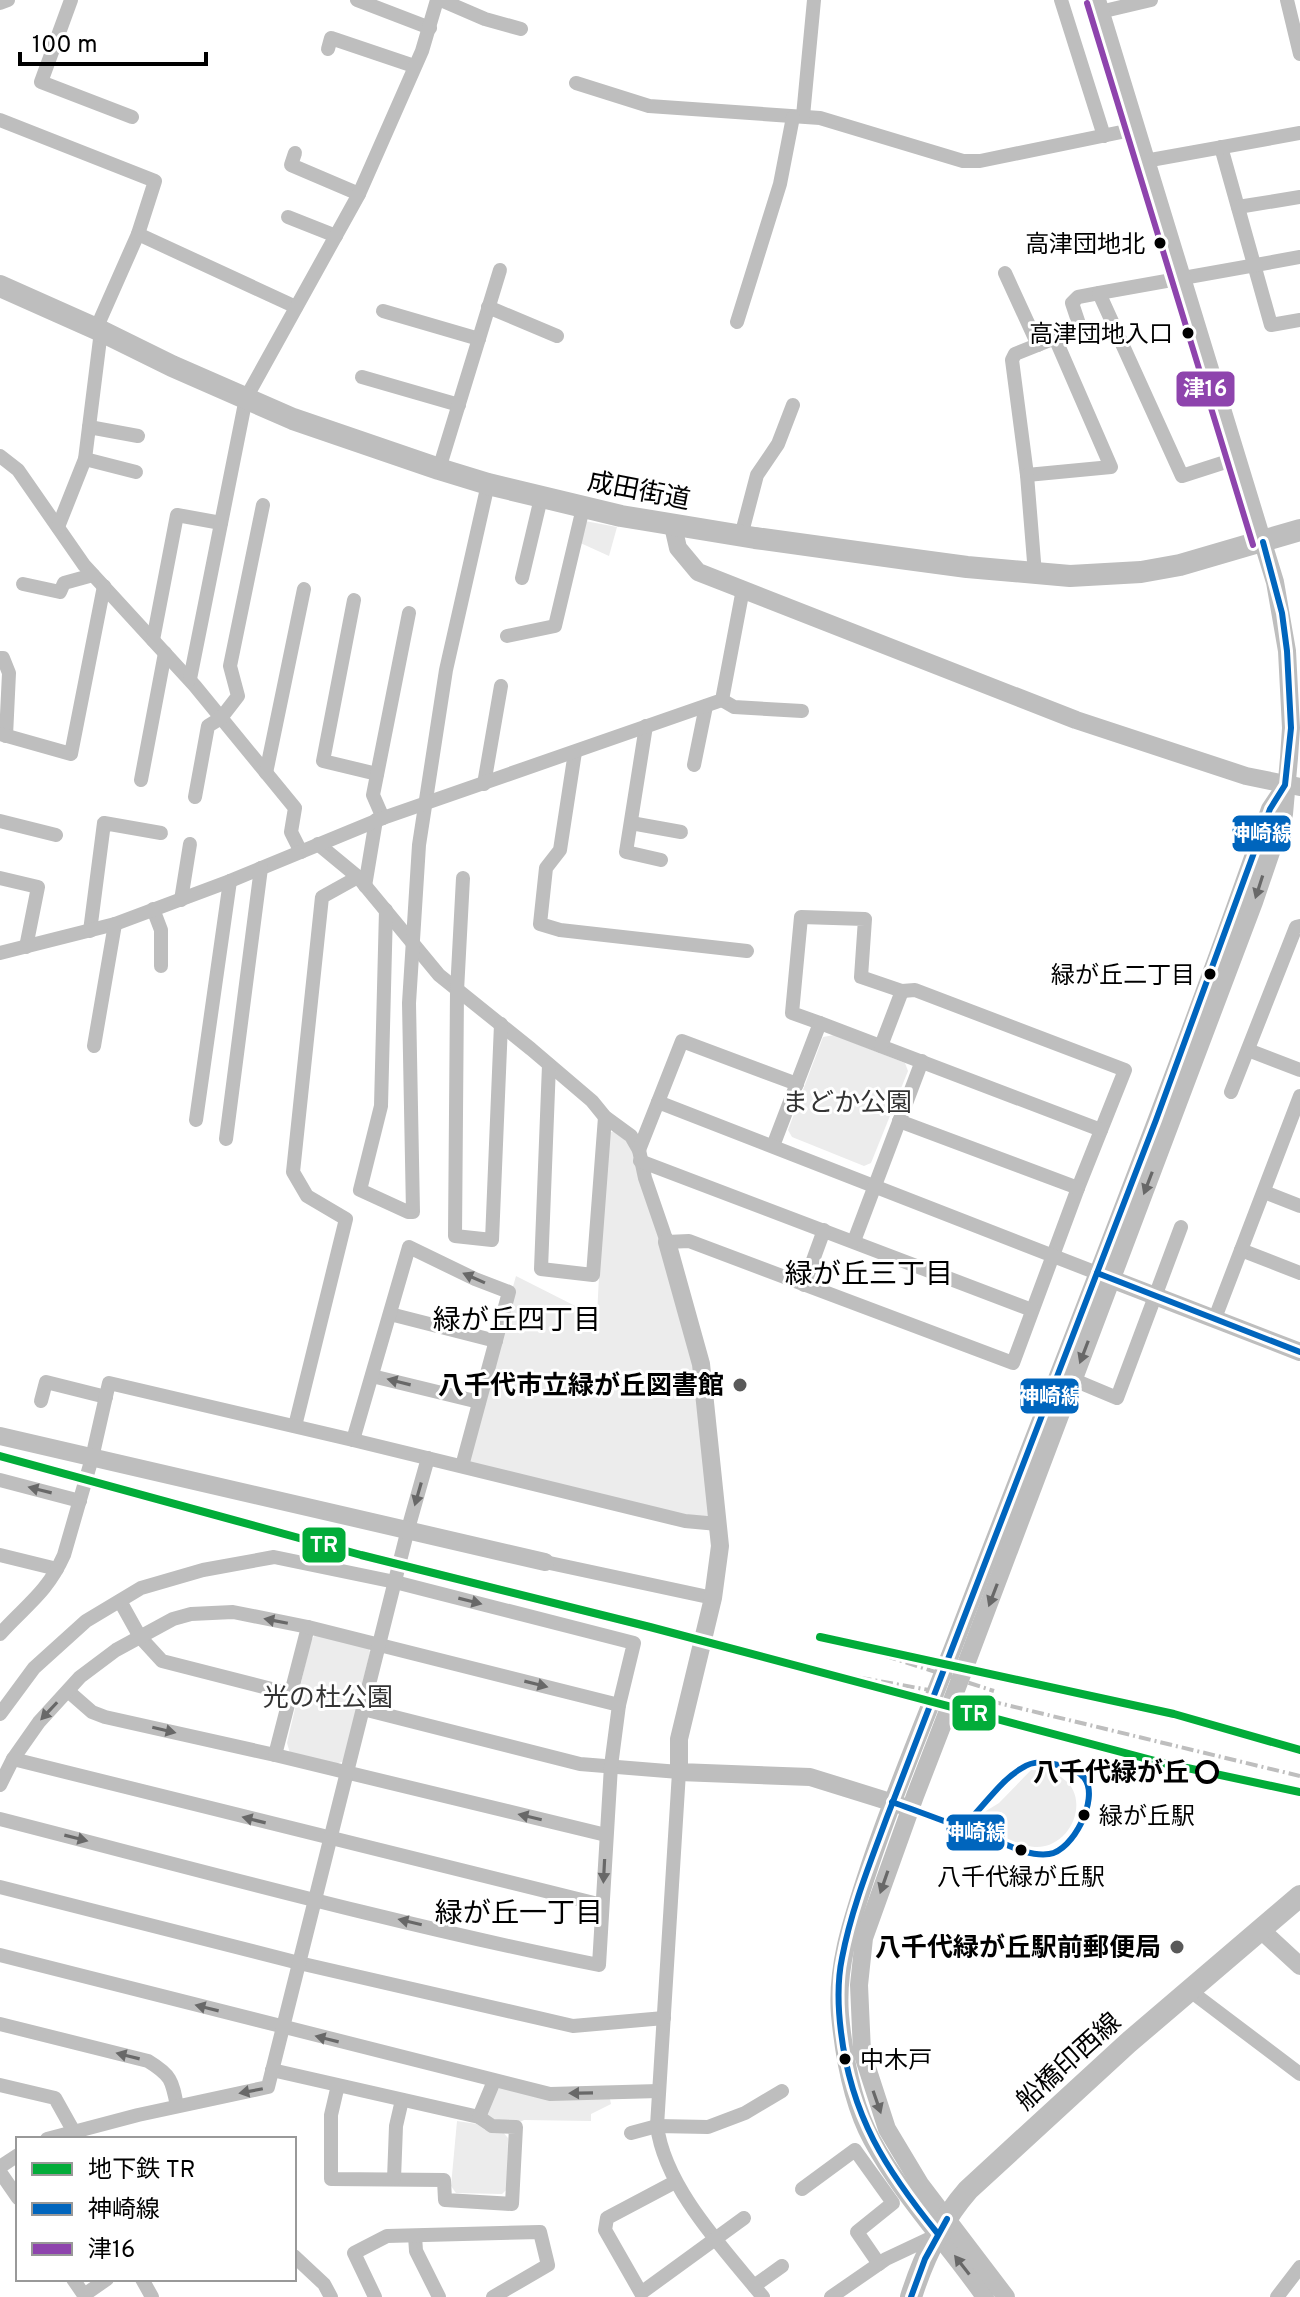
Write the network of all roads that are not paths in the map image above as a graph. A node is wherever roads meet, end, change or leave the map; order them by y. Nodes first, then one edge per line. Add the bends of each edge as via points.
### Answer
1 (8, 0) edge
2 (71, 0) edge
3 (357, 0) edge
4 (439, 0) edge
5 (814, 0) edge
6 (1061, 0) edge
7 (1151, 0) edge
8 (1287, 0) edge
9 (0, 3) edge
10 (388, 5) edge
11 (1098, 6) edge
12 (430, 28) junction
13 (521, 29) dead end
14 (328, 49) dead end
15 (1300, 54) edge
16 (414, 66) junction
17 (576, 83) dead end
18 (798, 116) junction
19 (132, 117) dead end
20 (0, 120) edge
21 (1136, 129) junction
22 (1300, 133) edge
23 (1104, 136) junction
24 (1221, 147) junction
25 (295, 153) dead end
26 (1145, 161) junction
27 (359, 194) junction
28 (1300, 197) edge
29 (1238, 207) junction
30 (288, 217) dead end
31 (138, 234) junction
32 (336, 236) junction
33 (1300, 257) edge
34 (1254, 265) junction
35 (500, 270) dead end
36 (1005, 273) dead end
37 (1182, 278) junction
38 (0, 286) edge
39 (1099, 293) junction
40 (296, 307) junction
41 (488, 307) junction
42 (383, 311) dead end
43 (1300, 320) edge
44 (737, 322) dead end
45 (98, 330) junction
46 (557, 336) dead end
47 (1055, 338) junction
48 (479, 339) junction
49 (1038, 345) junction
50 (362, 377) dead end
51 (246, 398) junction
52 (459, 405) junction
53 (793, 405) dead end
54 (89, 427) junction
55 (138, 436) dead end
56 (0, 456) edge
57 (1238, 458) junction
58 (85, 459) junction
59 (439, 469) junction
60 (136, 472) dead end
61 (1027, 475) junction
62 (488, 484) junction
63 (541, 498) junction
64 (263, 505) dead end
65 (583, 508) junction
66 (221, 523) junction
67 (673, 526) junction
68 (58, 527) junction
69 (1300, 530) edge
70 (741, 536) junction
71 (1263, 542) junction
72 (1035, 574) junction
73 (522, 578) dead end
74 (99, 581) junction
75 (23, 584) dead end
76 (304, 589) dead end
77 (743, 589) junction
78 (354, 600) dead end
79 (409, 613) dead end
80 (507, 636) dead end
81 (153, 640) junction
82 (165, 653) junction
83 (0, 658) edge
84 (190, 679) junction
85 (501, 686) dead end
86 (722, 700) junction
87 (706, 706) junction
88 (802, 711) dead end
89 (221, 718) junction
90 (646, 726) junction
91 (3, 735) edge
92 (575, 752) junction
93 (694, 765) dead end
94 (266, 773) junction
95 (377, 774) junction
96 (141, 780) dead end
97 (484, 784) junction
98 (1293, 786) edge
99 (195, 797) dead end
100 (425, 805) junction
101 (379, 819) junction
102 (0, 821) edge
103 (631, 823) junction
104 (681, 832) dead end
105 (161, 833) dead end
106 (56, 835) dead end
107 (190, 844) dead end
108 (318, 844) junction
109 (301, 852) junction
110 (661, 860) dead end
111 (261, 868) junction
112 (0, 878) edge
113 (463, 878) dead end
114 (230, 881) junction
115 (362, 881) junction
116 (181, 900) junction
117 (153, 909) junction
118 (386, 910) junction
119 (115, 924) junction
120 (1300, 926) edge
121 (90, 931) junction
122 (412, 942) junction
123 (26, 947) junction
124 (747, 951) dead end
125 (0, 953) edge
126 (161, 966) dead end
127 (457, 991) junction
128 (902, 991) junction
129 (820, 1023) junction
130 (501, 1024) junction
131 (94, 1046) dead end
132 (881, 1046) junction
133 (1248, 1050) junction
134 (922, 1061) junction
135 (549, 1065) junction
136 (1300, 1070) edge
137 (797, 1084) junction
138 (1231, 1092) dead end
139 (1300, 1096) edge
140 (658, 1102) junction
141 (605, 1117) junction
142 (196, 1120) dead end
143 (899, 1121) junction
144 (1101, 1130) junction
145 (1293, 1135) edge
146 (226, 1139) dead end
147 (773, 1146) junction
148 (639, 1156) junction
149 (874, 1186) junction
150 (1078, 1188) junction
151 (1264, 1192) junction
152 (1300, 1206) edge
153 (1181, 1227) dead end
154 (824, 1230) junction
155 (854, 1241) junction
156 (667, 1242) junction
157 (1241, 1250) junction
158 (1053, 1254) junction
159 (1300, 1273) edge
160 (1104, 1276) junction
161 (804, 1285) junction
162 (1155, 1295) junction
163 (1032, 1310) junction
164 (390, 1314) junction
165 (1215, 1318) junction
166 (496, 1341) junction
167 (1300, 1352) edge
168 (372, 1376) junction
169 (1074, 1380) junction
170 (106, 1397) junction
171 (41, 1401) dead end
172 (479, 1402) junction
173 (295, 1426) junction
174 (0, 1436) edge
175 (353, 1440) junction
176 (92, 1458) junction
177 (428, 1458) junction
178 (462, 1466) junction
179 (0, 1480) edge
180 (80, 1501) junction
181 (718, 1524) junction
182 (408, 1529) junction
183 (0, 1555) edge
184 (545, 1562) joint
185 (57, 1569) junction
186 (395, 1582) junction
187 (713, 1598) junction
188 (120, 1601) junction
189 (308, 1627) junction
190 (1, 1631) edge
191 (140, 1637) junction
192 (379, 1644) junction
193 (68, 1691) junction
194 (291, 1694) junction
195 (619, 1705) junction
196 (363, 1709) junction
197 (0, 1714) edge
198 (275, 1755) junction
199 (13, 1759) junction
200 (611, 1766) junction
201 (679, 1772) junction
202 (346, 1774) junction
203 (0, 1785) edge
204 (892, 1802) junction
205 (910, 1808) junction
206 (0, 1819) edge
207 (606, 1835) junction
208 (330, 1839) junction
209 (0, 1887) edge
210 (1300, 1896) edge
211 (315, 1899) junction
212 (602, 1905) junction
213 (1261, 1930) junction
214 (0, 1955) edge
215 (299, 1963) junction
216 (1300, 1966) edge
217 (1189, 1990) junction
218 (664, 2018) junction
219 (0, 2024) edge
220 (283, 2028) junction
221 (272, 2070) junction
222 (1300, 2074) edge
223 (494, 2081) junction
224 (0, 2085) edge
225 (338, 2085) junction
226 (659, 2091) junction
227 (782, 2091) dead end
228 (402, 2100) junction
229 (177, 2106) junction
230 (479, 2117) junction
231 (657, 2126) junction
232 (74, 2132) junction
233 (631, 2133) dead end
234 (55, 2137) edge
235 (16, 2157) edge
236 (0, 2170) edge
237 (394, 2179) junction
238 (675, 2182) junction
239 (802, 2189) dead end
240 (16, 2195) edge
241 (512, 2204) junction
242 (744, 2218) dead end
243 (942, 2227) junction
244 (511, 2233) junction
245 (415, 2236) junction
246 (717, 2239) junction
247 (296, 2258) edge
248 (879, 2264) junction
249 (782, 2266) dead end
250 (1300, 2267) edge
251 (74, 2281) edge
252 (104, 2281) edge
253 (758, 2291) edge
254 (331, 2297) edge
255 (375, 2297) edge
256 (439, 2297) edge
257 (493, 2297) edge
258 (831, 2297) edge
259 (911, 2297) edge
260 (985, 2297) edge
261 (1006, 2297) edge
262 (1277, 2297) edge

1 - 9 street
2 - 19 street via 41,82
3 - 10 street
4 - 12 street
4 - 13 street
5 - 18 street
6 - 23 street
7 - 11 street
8 - 15 street
10 - 12 street
11 - 21 street
12 - 16 street
14 - 16 street via 331,38
16 - 27 street
17 - 18 street via 649,106
18 - 23 street via 963,161
18 - 44 street
20 - 31 street via 155,181
21 - 23 street
21 - 26 street
22 - 24 street
24 - 26 street
24 - 29 street
25 - 27 street via 291,165
26 - 37 street
27 - 32 street
28 - 29 street
29 - 34 street
30 - 32 street
31 - 40 street
31 - 45 street
32 - 40 street
33 - 34 street
34 - 37 street
34 - 43 street via 1271,325
35 - 41 street
36 - 49 street
37 - 39 street
37 - 57 street
38 - 45 main road, 成田街道
39 - 47 street via 1072,303 1080,327
39 - 57 street via 1182,476
40 - 51 street
41 - 46 street
41 - 48 street
42 - 48 street
45 - 51 main road, 成田街道
45 - 54 street
47 - 49 street
47 - 61 street via 1111,467
48 - 52 street
49 - 61 street via 1012,360
50 - 52 street
51 - 59 main road, 成田街道
51 - 66 street
52 - 59 street
53 - 70 street via 778,444 757,475
54 - 55 street
54 - 58 street
56 - 68 street via 18,470
57 - 71 street
58 - 60 street
58 - 68 street
59 - 62 main road, 成田街道
61 - 72 street
62 - 63 main road, 成田街道
62 - 100 street via 446,670
63 - 65 main road, 成田街道
63 - 73 street
64 - 89 street via 230,666 238,696
65 - 67 main road, 成田街道
65 - 80 street via 555,626
66 - 81 street via 177,515
66 - 84 street
67 - 70 main road, 成田街道
67 - 77 street via 678,548 698,572
68 - 74 street
69 - 71 main road, 成田街道
70 - 72 main road, 成田街道
71 - 72 main road, 成田街道 via 1141,572
71 - 98 street via 1287,651
74 - 75 street via 64,583 60,592
74 - 81 street
74 - 91 street via 71,754
76 - 94 street
77 - 86 street
77 - 98 street via 1076,720 1246,776
78 - 95 street via 323,761
79 - 95 street
81 - 82 street
82 - 84 street
82 - 96 street
83 - 91 street via 9,673
84 - 89 street
85 - 97 street
86 - 87 street
86 - 88 street via 734,707
87 - 90 street
87 - 93 street
89 - 94 street
89 - 99 street via 208,726
90 - 92 street
90 - 103 street
92 - 97 street
92 - 124 street via 560,850 546,868 540,924
94 - 109 street via 295,808 291,832
95 - 101 street via 373,795
97 - 100 street
98 - 160 street via 1254,902
100 - 101 street
100 - 122 street
101 - 108 street
101 - 115 street
102 - 106 street
103 - 104 street
103 - 110 street via 626,852
105 - 121 street via 104,823
107 - 116 street
108 - 109 street
108 - 115 street
109 - 111 street
111 - 114 street
111 - 146 street
112 - 123 street via 38,887
113 - 127 street
114 - 116 street
114 - 142 street
115 - 118 street
115 - 173 street via 322,897 293,1172 307,1196 346,1219
116 - 117 street
117 - 119 street
117 - 126 street via 161,930
118 - 122 street
118 - 122 street via 381,1106 360,1190 408,1212 413,1212
119 - 121 street
119 - 131 street
120 - 133 street
121 - 123 street
122 - 127 street
123 - 125 street
127 - 130 street
127 - 130 street via 455,1236 492,1240
128 - 129 street via 861,977 865,919 801,917 792,1013
128 - 132 street
128 - 144 street via 915,990 1125,1070
129 - 132 street
129 - 137 street
130 - 135 street
132 - 134 street
133 - 136 street
133 - 138 street
134 - 143 street
134 - 144 street
135 - 141 street
135 - 141 street via 541,1269 593,1275
137 - 140 street via 682,1041
137 - 147 street
139 - 145 street
140 - 147 street
140 - 148 street
141 - 148 street via 631,1136
143 - 149 street
143 - 150 street
144 - 150 street
145 - 151 street
147 - 149 street
148 - 154 street
148 - 156 street
149 - 155 street
149 - 158 street
150 - 158 street
151 - 152 street
151 - 157 street
153 - 162 street
154 - 155 street
154 - 161 street
155 - 163 street
156 - 161 street via 689,1241
156 - 181 street via 701,1364
157 - 159 street
157 - 165 street
158 - 160 street
158 - 163 street
160 - 162 street
160 -> 169 street
160 - 204 street
161 - 163 street via 1013,1363
162 - 165 street
162 - 169 street via 1117,1398
164 - 166 street
166 -> 164 street via 509,1292 409,1247
164 - 168 street
165 - 167 street
166 - 172 street
172 -> 168 street
168 - 175 street
169 -> 205 street
170 - 171 street via 46,1382
170 - 173 street via 109,1383
170 - 176 street
172 - 178 street
173 - 175 street
174 - 176 street
175 - 177 street
176 - 180 street
176 - 182 street
177 - 178 street
177 -> 182 street
178 - 181 street via 685,1521
180 -> 179 street
180 - 185 street
181 - 187 street
182 - 184 street
182 - 186 street
183 - 185 street
184 - 187 street
185 - 190 street via 47,1587
186 - 188 street via 274,1557 203,1570 141,1588
186 - 192 street
186 -> 195 street via 634,1643
187 - 201 street via 679,1739
188 - 191 street
188 - 197 street via 86,1621 34,1668
189 -> 191 street via 213,1612 182,1615
189 - 192 street
189 - 194 street
191 - 193 street via 99,1662
191 - 194 street via 162,1661
192 -> 195 street
192 - 196 street
193 -> 198 street via 105,1717
193 -> 199 street
194 - 198 street
195 - 200 street
196 - 200 street via 580,1764
196 - 202 street
198 - 202 street
199 - 203 street
208 -> 199 street
200 - 201 street
200 - 207 street
201 - 204 street via 810,1777
201 - 218 street
207 -> 202 street
202 - 208 street
204 - 205 street
204 - 243 street via 850,1927 839,1980 840,2015 854,2096 872,2139 915,2206
205 -> 243 street via 864,1938 860,2027 862,2052 887,2129
206 -> 211 street
207 -> 212 street
208 - 211 street
208 - 212 street
209 - 215 street
210 - 213 main road, 船橋印西線
212 -> 211 street via 599,1965
211 - 215 street
213 - 216 street
213 - 217 main road, 船橋印西線
220 -> 214 street
215 - 218 street via 573,2026
215 - 220 street
217 - 222 street
217 - 243 main road, 船橋印西線 via 968,2190
218 - 226 street
229 -> 219 street via 173,2082 148,2061
220 - 221 street
223 -> 220 street
221 - 225 street
221 -> 229 street via 268,2087
226 -> 223 street via 550,2094
223 - 230 street
224 - 232 street via 55,2098
225 - 228 street
225 - 237 street via 331,2115 331,2179
226 - 231 street
227 - 231 street via 708,2127
228 - 230 street
228 - 237 street
229 - 232 street
230 - 241 street via 492,2126 516,2127
231 - 233 street
231 - 238 street
232 - 234 street
235 - 236 street
236 - 240 street
237 - 241 street via 444,2180 445,2200
238 - 246 street
238 - 246 street via 607,2218 605,2230 641,2293
239 - 248 street via 855,2150 893,2203 857,2232
241 - 244 street
242 - 246 street
243 - 248 street
243 - 259 main road, 船橋印西線
260 -> 243 street
243 - 261 street
244 - 245 street
244 - 257 street via 540,2232 548,2265
245 - 255 street via 387,2236 354,2253
245 - 256 street via 416,2251
246 - 253 street
247 - 254 street
248 - 258 street
249 - 253 street
250 - 262 street
251 - 252 street via 84,2295

